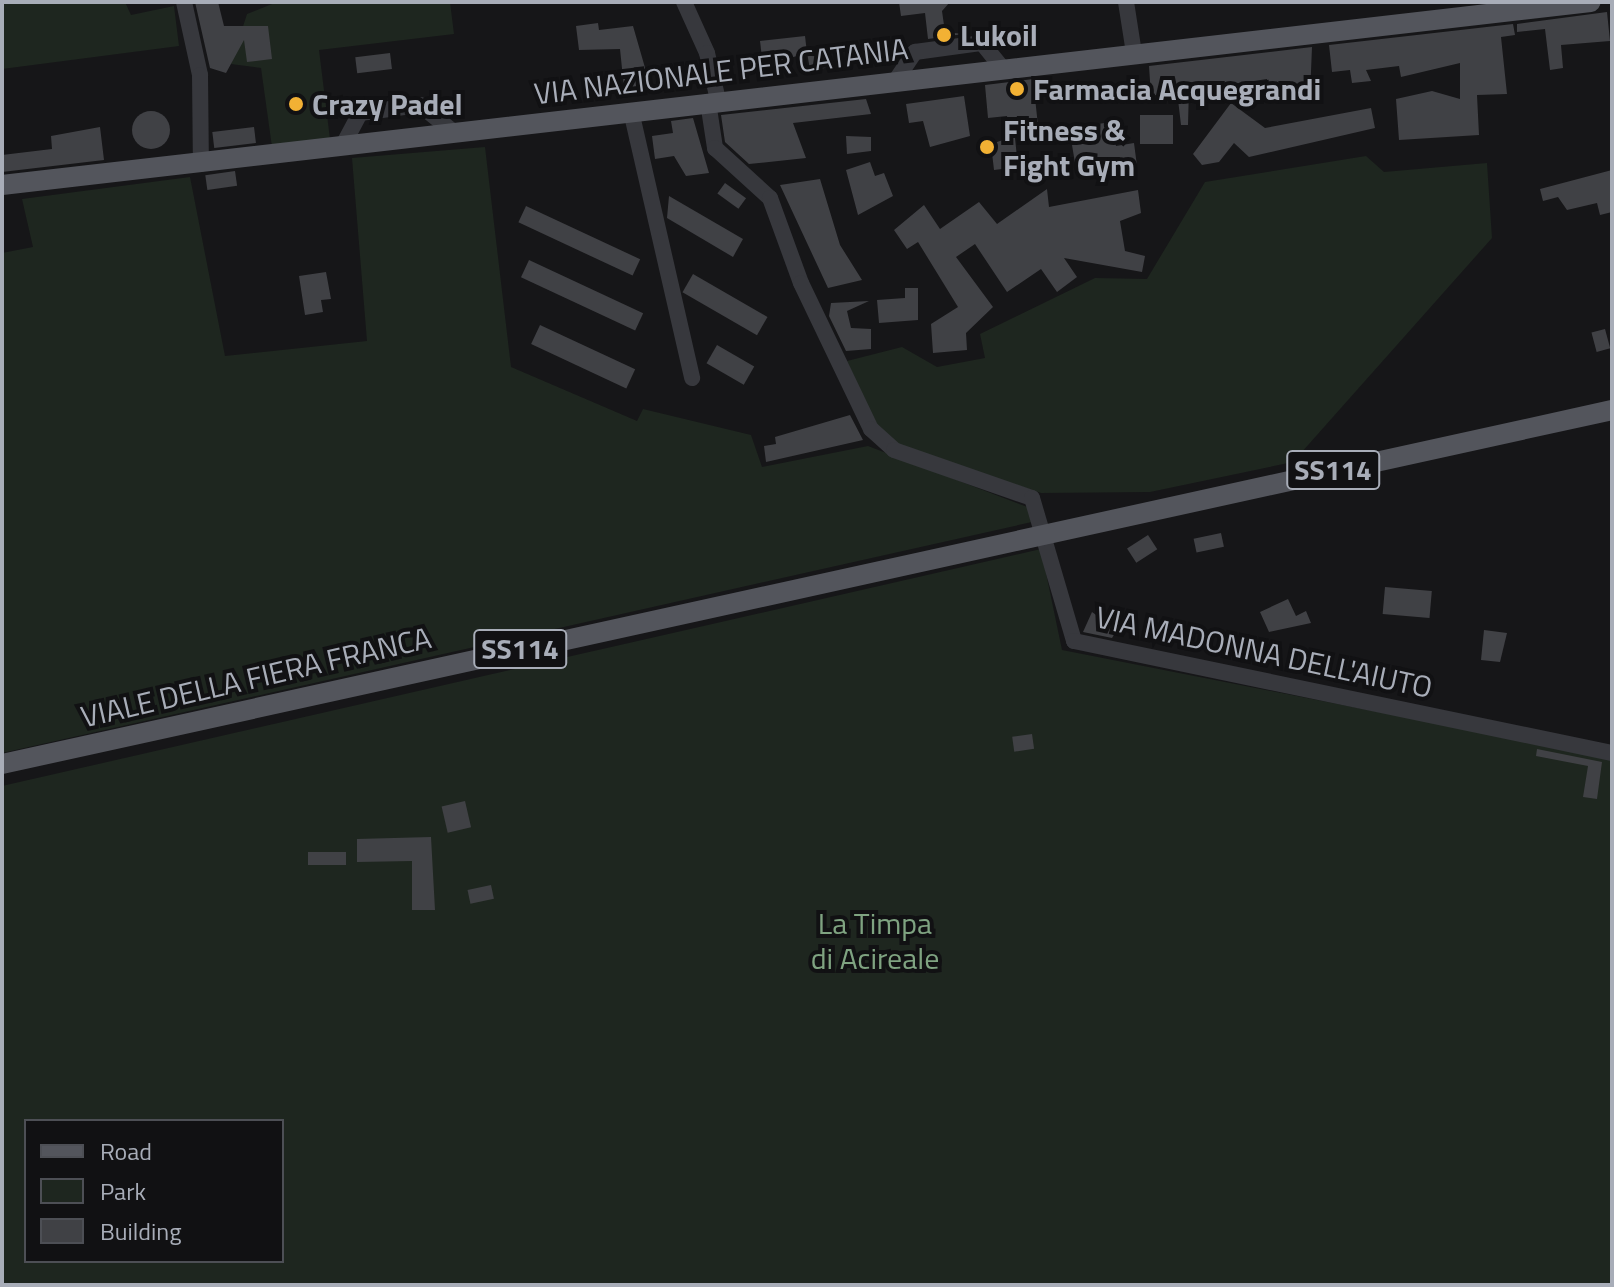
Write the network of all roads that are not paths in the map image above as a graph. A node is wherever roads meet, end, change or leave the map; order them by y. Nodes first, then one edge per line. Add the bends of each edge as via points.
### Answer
1 (184, 2) edge
2 (684, 2) edge
3 (1126, 2) edge
4 (1590, 2) edge
5 (1134, 53) junction
6 (713, 101) junction
7 (631, 111) junction
8 (455, 133) junction
9 (342, 147) junction
10 (201, 164) junction
11 (2, 185) edge
12 (692, 378) dead end
13 (1612, 410) edge
14 (1612, 753) edge
15 (2, 764) edge

1 - 10 street via 200,75
2 - 6 street via 707,53
3 - 5 street
4 - 5 main road, VIA NAZIONALE PER CATANIA
5 - 6 main road, VIA NAZIONALE PER CATANIA
6 - 7 main road, VIA NAZIONALE PER CATANIA
6 - 14 street, VIA MADONNA DELL'AIUTO via 715,148 770,198 801,283 871,429 894,450 1032,498 1074,641
7 - 8 main road, VIA NAZIONALE PER CATANIA
7 - 12 street
8 - 9 main road, VIA NAZIONALE PER CATANIA
8 - 9 street via 420,105 360,113
9 - 10 main road, VIA NAZIONALE PER CATANIA
10 - 11 main road, VIA NAZIONALE PER CATANIA
13 - 15 main road, VIALE DELLA FIERA FRANCA / SS114

